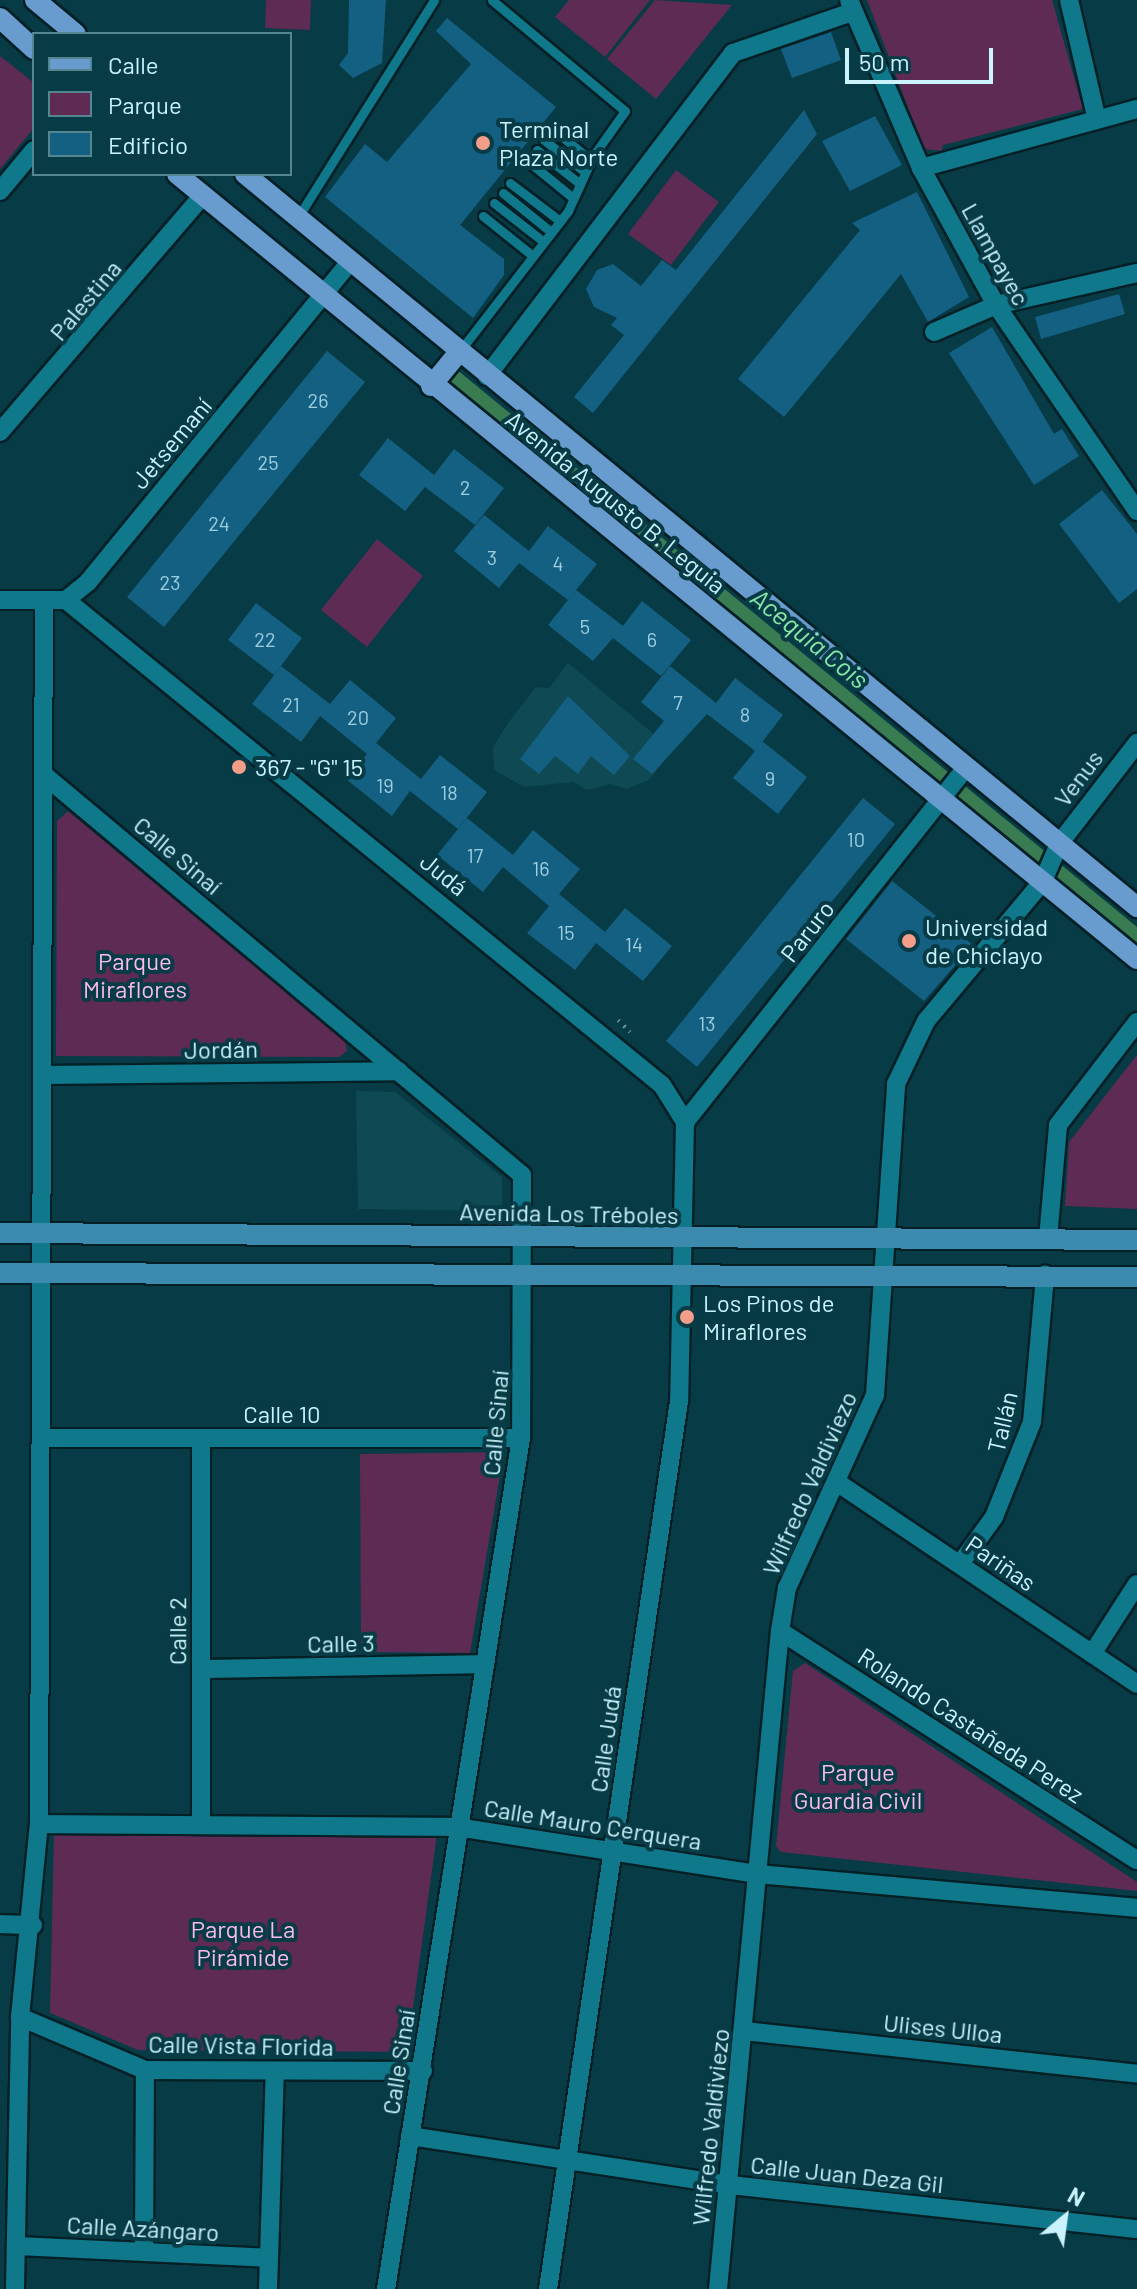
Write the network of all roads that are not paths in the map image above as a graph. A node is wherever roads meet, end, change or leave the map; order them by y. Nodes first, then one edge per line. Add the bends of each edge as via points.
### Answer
1 (35, 0) edge
2 (434, 0) edge
3 (492, 0) edge
4 (1069, 0) edge
5 (850, 6) edge
6 (0, 18) edge
7 (74, 32) edge
8 (32, 47) edge
9 (1137, 109) edge
10 (1097, 120) junction
11 (555, 131) dead end
12 (544, 140) dead end
13 (537, 150) dead end
14 (32, 152) edge
15 (591, 160) junction
16 (529, 162) dead end
17 (921, 168) junction
18 (585, 172) junction
19 (179, 176) edge
20 (247, 176) edge
21 (510, 183) dead end
22 (580, 184) junction
23 (0, 191) edge
24 (503, 193) dead end
25 (202, 196) junction
26 (573, 198) junction
27 (494, 203) dead end
28 (483, 216) dead end
29 (298, 218) junction
30 (560, 221) junction
31 (551, 232) junction
32 (544, 242) junction
33 (533, 256) junction
34 (350, 262) junction
35 (1137, 273) edge
36 (322, 298) junction
37 (996, 305) junction
38 (934, 332) dead end
39 (459, 352) junction
40 (487, 376) junction
41 (431, 386) junction
42 (0, 432) edge
43 (1137, 511) edge
44 (0, 600) edge
45 (66, 600) junction
46 (44, 601) junction
47 (1137, 743) edge
48 (965, 769) junction
49 (44, 775) junction
50 (941, 798) junction
51 (1059, 844) junction
52 (1043, 880) junction
53 (1137, 907) edge
54 (1137, 959) edge
55 (1137, 1022) edge
56 (399, 1071) junction
57 (43, 1075) junction
58 (685, 1122) junction
59 (41, 1232) junction
60 (0, 1233) edge
61 (524, 1238) junction
62 (1048, 1238) junction
63 (883, 1239) junction
64 (1137, 1240) edge
65 (682, 1242) junction
66 (42, 1272) junction
67 (0, 1273) edge
68 (682, 1273) junction
69 (881, 1273) junction
70 (1045, 1275) junction
71 (527, 1276) junction
72 (1137, 1277) edge
73 (42, 1438) junction
74 (201, 1438) junction
75 (521, 1438) junction
76 (838, 1483) junction
77 (960, 1564) junction
78 (1137, 1584) edge
79 (780, 1631) junction
80 (1092, 1654) junction
81 (483, 1664) junction
82 (201, 1669) junction
83 (1137, 1684) edge
84 (39, 1824) junction
85 (201, 1825) junction
86 (457, 1827) junction
87 (612, 1854) junction
88 (1137, 1860) edge
89 (758, 1874) junction
90 (1137, 1908) edge
91 (0, 1924) edge
92 (33, 1925) junction
93 (20, 2017) junction
94 (744, 2031) junction
95 (145, 2070) junction
96 (275, 2071) junction
97 (423, 2071) junction
98 (1137, 2074) edge
99 (410, 2136) junction
100 (568, 2162) junction
101 (730, 2185) junction
102 (1137, 2229) edge
103 (16, 2246) junction
104 (144, 2252) junction
105 (269, 2258) junction
106 (15, 2289) edge
107 (268, 2289) edge
108 (386, 2289) edge
109 (548, 2289) edge
110 (718, 2289) edge

1 - 7 main road
2 - 29 lane
3 - 15 lane via 625,111
4 - 10 street
5 - 17 street, Llampayec
5 - 40 street via 733,53
6 - 8 main road
9 - 10 street
10 - 17 street
11 - 15 lane
12 - 18 lane
13 - 22 lane
14 - 23 street
15 - 18 lane
16 - 26 lane
17 - 37 street, Llampayec
18 - 22 lane
19 - 25 main road, Avenida Augusto B. Leguia
20 - 29 main road, Avenida Augusto B. Leguia
21 - 30 lane
22 - 26 lane
24 - 31 lane
25 - 36 main road, Avenida Augusto B. Leguia
25 - 42 street, Palestina
26 - 30 lane
27 - 32 lane
28 - 33 lane
29 - 34 main road, Avenida Augusto B. Leguia
30 - 31 lane
31 - 32 lane
32 - 33 lane
33 - 39 lane
34 - 36 street, Jetsemaní
34 - 39 main road, Avenida Augusto B. Leguia
35 - 37 street
36 - 41 main road, Avenida Augusto B. Leguia
36 - 45 street, Jetsemaní
37 - 38 street
37 - 43 street, Llampayec
39 - 40 main road, Avenida Augusto B. Leguia
39 - 41 main road
40 - 48 main road, Avenida Augusto B. Leguia
41 - 50 main road, Avenida Augusto B. Leguia
44 - 46 street
45 - 46 street
45 - 58 street, Judá via 653,1077
46 - 49 street
47 - 51 street, Venus
48 - 50 street, Paruro
48 - 51 main road, Avenida Augusto B. Leguia
49 - 56 street, Calle Sinaí
49 - 57 street
50 - 52 main road, Avenida Augusto B. Leguia
50 - 58 street, Paruro
51 - 52 street, Wilfredo Valdiviezo
51 - 53 main road, Avenida Augusto B. Leguia
52 - 54 main road, Avenida Augusto B. Leguia
52 - 63 street, Wilfredo Valdiviezo via 912,1041 894,1099
55 - 62 street via 1058,1125
56 - 57 street, Jordán
56 - 61 street, Calle Sinaí via 522,1175
57 - 59 street
58 - 65 street
59 - 60 main road, Avenida Los Tréboles
59 - 61 main road, Avenida Los Tréboles
59 - 66 street
61 - 65 main road, Avenida Los Tréboles
61 - 71 street, Calle Sinaí
62 - 63 main road, Avenida Los Tréboles
62 - 64 main road, Avenida Los Tréboles
63 - 65 main road, Avenida Los Tréboles
63 - 69 street, Wilfredo Valdiviezo
65 - 68 street, Calle Judá
66 - 67 main road
66 - 71 main road
66 - 73 street
68 - 69 main road
68 - 71 main road
68 - 87 street, Calle Judá via 679,1401
69 - 70 main road
69 - 76 street, Wilfredo Valdiviezo via 875,1395
70 - 72 main road
70 - 77 street, Tallán via 1032,1422 994,1517
71 - 75 street, Calle Sinaí
73 - 74 street, Calle 10
73 - 84 street
74 - 75 street, Calle 10
74 - 82 street, Calle 2
75 - 81 street, Calle Sinaí
76 - 77 street, Pariñas
76 - 79 street, Wilfredo Valdiviezo via 787,1588
77 - 80 street, Pariñas
78 - 80 street
79 - 88 street, Rolando Castañeda Perez
79 - 89 street, Wilfredo Valdiviezo
80 - 83 street, Pariñas
81 - 82 street, Calle 3
81 - 86 street, Calle Sinaí
82 - 85 street, Calle 2
84 - 85 street, Calle Mauro Cerquera
84 - 92 street
85 - 86 street, Calle Mauro Cerquera
86 - 87 street, Calle Mauro Cerquera
86 - 97 street, Calle Sinaí
87 - 89 street, Calle Mauro Cerquera
87 - 100 street, Calle Judá
89 - 90 street, Calle Mauro Cerquera
89 - 94 street, Wilfredo Valdiviezo
91 - 92 street
92 - 93 street
93 - 95 street, Calle Vista Florida
93 - 103 street
94 - 98 street, Ulises Ulloa
94 - 101 street, Wilfredo Valdiviezo
95 - 96 street, Calle Vista Florida
95 - 104 street
96 - 97 street, Calle Vista Florida
96 - 105 street
97 - 99 street, Calle Sinaí
99 - 100 street, Calle Juan Deza Gil
99 - 108 street, Calle Sinaí
100 - 101 street, Calle Juan Deza Gil
100 - 109 street, Calle Judá
101 - 102 street, Calle Juan Deza Gil
101 - 110 street, Wilfredo Valdiviezo
103 - 104 street, Calle Azángaro
103 - 106 street
104 - 105 street, Calle Azángaro
105 - 107 street

